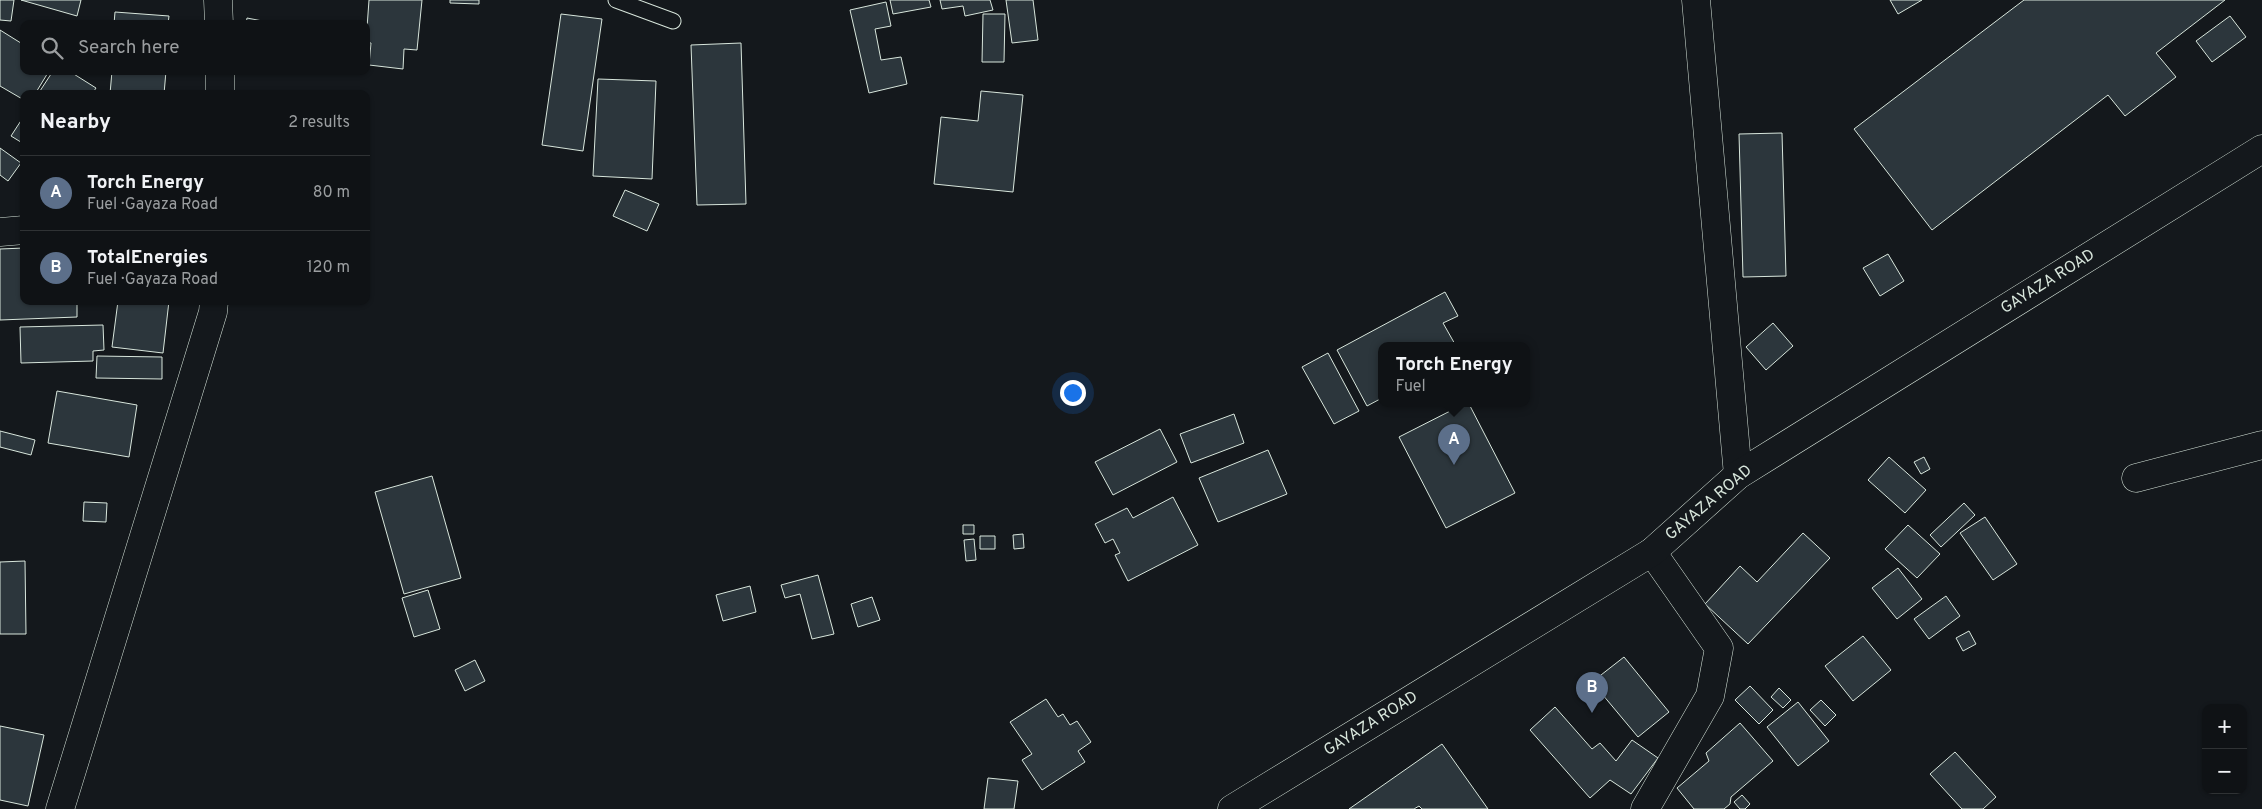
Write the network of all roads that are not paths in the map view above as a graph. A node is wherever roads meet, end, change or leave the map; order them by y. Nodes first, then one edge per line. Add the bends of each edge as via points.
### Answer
1 (218, 0) edge
2 (616, 0) edge
3 (1696, 0) edge
4 (219, 20) edge
5 (672, 21) dead end
6 (220, 75) edge
7 (220, 90) edge
8 (2262, 149) edge
9 (20, 230) edge
10 (0, 232) edge
11 (214, 305) edge
12 (2262, 445) edge
13 (1738, 475) junction
14 (2136, 478) dead end
15 (1652, 552) junction
16 (60, 809) edge
17 (1232, 809) edge
18 (1646, 809) edge

1 - 4 street
2 - 5 lane
3 - 13 street
6 - 7 street
8 - 13 street, GAYAZA ROAD
9 - 10 street
11 - 16 street
12 - 14 street
13 - 15 street, GAYAZA ROAD
15 - 17 street, GAYAZA ROAD
15 - 18 street via 1719,648 1710,696

